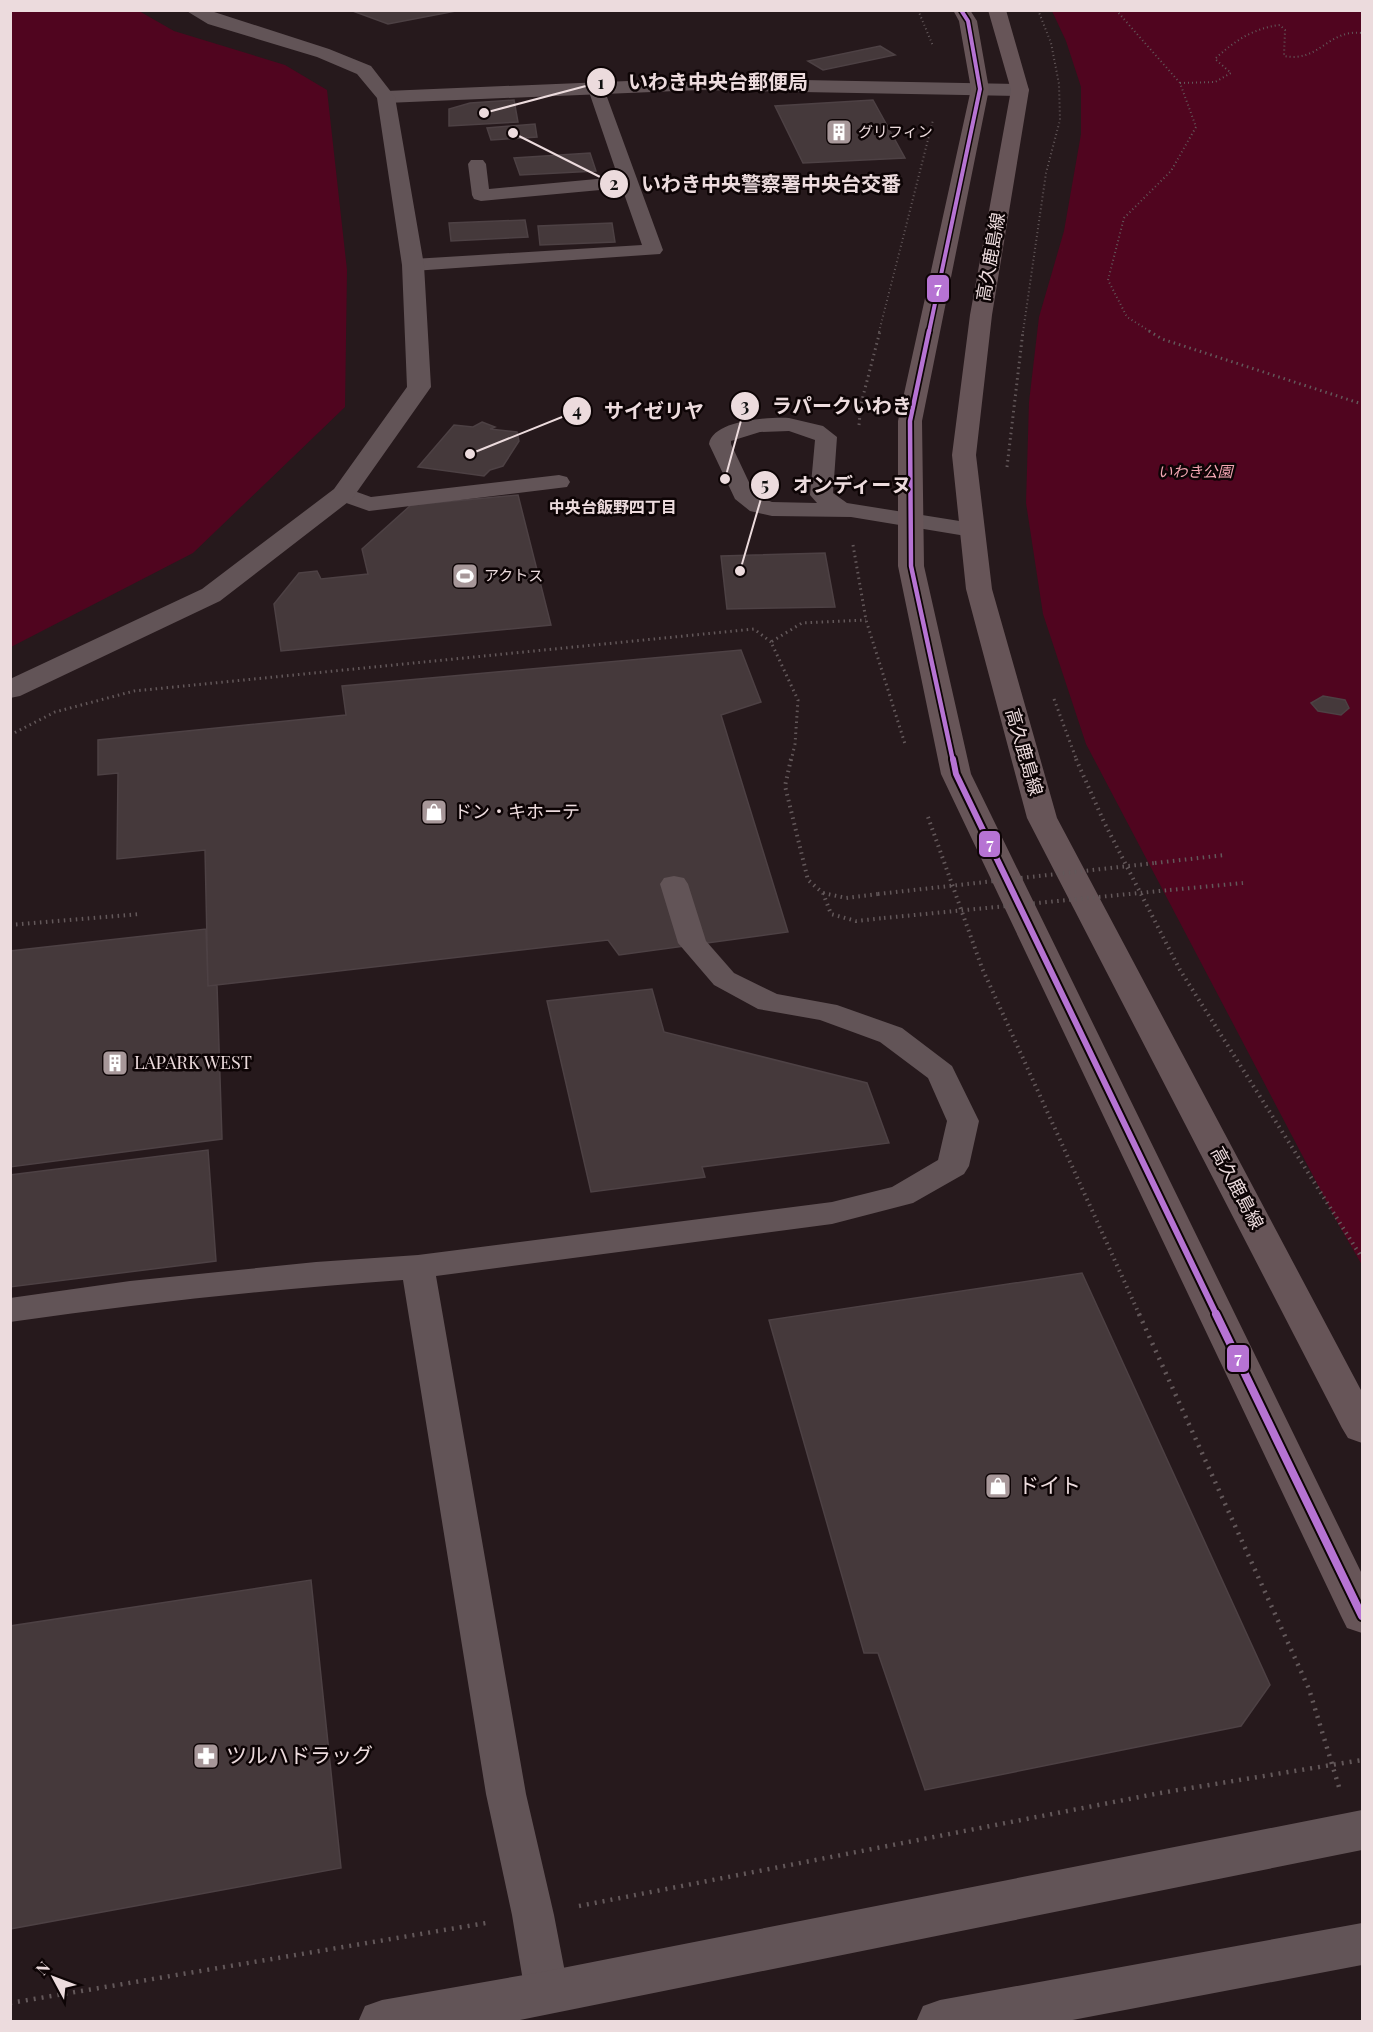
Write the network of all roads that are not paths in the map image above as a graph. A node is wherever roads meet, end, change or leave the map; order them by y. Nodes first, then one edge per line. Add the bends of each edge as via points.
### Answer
1 (193, 10) edge
2 (961, 10) edge
3 (997, 10) edge
4 (595, 86) junction
5 (980, 89) junction
6 (1020, 90) junction
7 (386, 97) junction
8 (477, 164) dead end
9 (629, 182) junction
10 (412, 265) junction
11 (559, 483) dead end
12 (343, 494) junction
13 (842, 510) junction
14 (911, 520) junction
15 (972, 530) junction
16 (10, 690) edge
17 (674, 884) dead end
18 (418, 1267) junction
19 (10, 1310) edge
20 (1362, 1428) edge
21 (1362, 1616) edge
22 (1362, 1830) edge
23 (1362, 1944) edge
24 (547, 1993) junction
25 (382, 2022) edge
26 (940, 2022) edge

1 - 7 street via 364,70
2 - 5 main road via 969,21
3 - 6 main road, 高久鹿島線
4 - 5 street via 759,84
4 - 7 street
4 - 9 lane
5 - 6 street
5 - 14 main road via 910,421
6 - 15 main road, 高久鹿島線 via 981,315 964,455
7 - 10 street
8 - 9 lane via 481,195
9 - 10 lane via 652,250
10 - 12 street via 419,387
11 - 12 lane via 369,504
12 - 16 street via 211,595
13 - 13 lane via 772,509 746,499 720,444 721,438 739,429 774,426 794,425 819,432 826,437 821,495
13 - 14 lane
14 - 15 lane
14 - 21 main road via 911,566 956,774
15 - 20 main road, 高久鹿島線 via 979,589 1042,818
17 - 18 lane via 692,944 724,979 769,1002 826,1012 891,1035 941,1073 963,1121 953,1166 902,1196 832,1213
18 - 19 lane via 130,1293
18 - 24 lane via 506,1794
22 - 24 street
23 - 26 street
24 - 25 street

